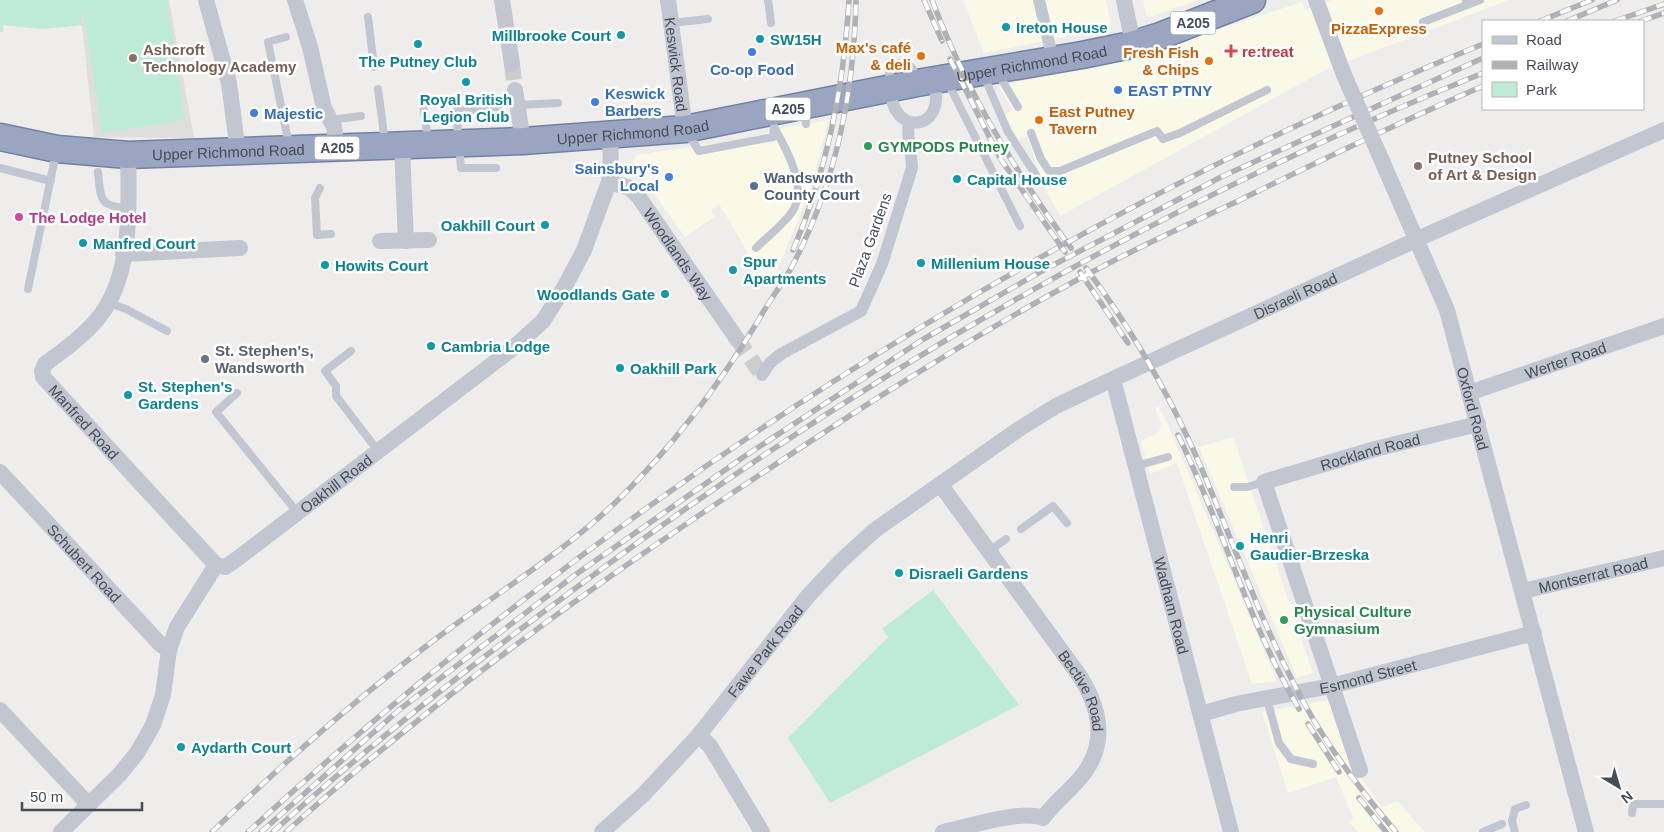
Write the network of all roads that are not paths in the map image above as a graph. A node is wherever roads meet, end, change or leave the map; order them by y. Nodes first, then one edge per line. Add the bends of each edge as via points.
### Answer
1 (206, 0) edge
2 (295, 0) edge
3 (502, 0) edge
4 (668, 0) edge
5 (768, 0) edge
6 (1039, 0) edge
7 (1124, 0) edge
8 (1252, 0) edge
9 (1316, 0) edge
10 (1480, 0) edge
11 (1466, 2) edge
12 (368, 17) dead end
13 (708, 19) dead end
14 (1423, 22) dead end
15 (671, 23) junction
16 (771, 23) dead end
17 (286, 37) dead end
18 (1133, 44) junction
19 (1053, 60) junction
20 (512, 64) tunnel mouth
21 (374, 67) dead end
22 (989, 70) junction
23 (932, 81) junction
24 (378, 89) dead end
25 (891, 89) junction
26 (1267, 90) dead end
27 (516, 98) joint
28 (558, 103) dead end
29 (423, 104) dead end
30 (498, 107) dead end
31 (1018, 107) dead end
32 (361, 116) dead end
33 (330, 120) junction
34 (773, 121) junction
35 (909, 122) junction
36 (685, 129) junction
37 (1664, 130) edge
38 (1031, 133) dead end
39 (610, 136) junction
40 (0, 137) edge
41 (522, 141) junction
42 (459, 144) junction
43 (428, 145) junction
44 (394, 146) junction
45 (338, 148) junction
46 (57, 149) junction
47 (290, 150) junction
48 (238, 152) junction
49 (128, 155) junction
50 (0, 168) edge
51 (496, 168) dead end
52 (98, 172) dead end
53 (1038, 180) dead end
54 (51, 181) junction
55 (608, 182) junction
56 (320, 188) dead end
57 (128, 208) junction
58 (1020, 226) dead end
59 (331, 234) dead end
60 (429, 240) dead end
61 (1417, 240) junction
62 (380, 241) dead end
63 (406, 241) junction
64 (240, 248) dead end
65 (756, 248) dead end
66 (123, 254) junction
67 (28, 289) dead end
68 (109, 303) junction
69 (1664, 326) edge
70 (167, 330) dead end
71 (737, 339) tunnel mouth
72 (351, 351) dead end
73 (762, 375) dead end
74 (1113, 379) junction
75 (237, 393) dead end
76 (1469, 393) junction
77 (1478, 424) junction
78 (378, 451) junction
79 (1168, 457) dead end
80 (1136, 466) junction
81 (0, 472) edge
82 (1264, 482) junction
83 (940, 484) junction
84 (1234, 487) dead end
85 (297, 512) junction
86 (1066, 523) dead end
87 (1021, 529) dead end
88 (1006, 539) dead end
89 (990, 551) junction
90 (1664, 558) edge
91 (216, 565) junction
92 (1523, 591) junction
93 (1534, 633) junction
94 (169, 650) junction
95 (1331, 686) junction
96 (1267, 699) junction
97 (0, 710) edge
98 (1201, 714) junction
99 (699, 735) junction
100 (1313, 764) dead end
101 (1360, 770) dead end
102 (89, 804) junction
103 (1664, 804) edge
104 (1526, 805) dead end
105 (1632, 813) dead end
106 (1502, 824) dead end
107 (1043, 825) edge
108 (62, 832) edge
109 (602, 832) edge
110 (762, 832) edge
111 (944, 832) edge
112 (1232, 832) edge
113 (1484, 832) edge
114 (1515, 832) edge
115 (1586, 832) edge

1 - 48 street via 229,83
2 - 33 street
3 - 20 street
4 - 15 street, Keswick Road
5 - 16 lane
6 - 19 street
7 - 18 street
8 - 18 highway, Upper Richmond Road / A205
9 - 61 street, Oxford Road, bridge via 1344,74
10 - 11 lane
11 - 14 lane
12 - 21 lane
13 - 15 lane
15 - 36 street, Keswick Road
17 - 47 lane via 268,42
18 - 19 highway, Upper Richmond Road / A205
19 - 22 highway, Upper Richmond Road / A205
22 - 23 highway, Upper Richmond Road / A205
22 - 31 lane
22 - 53 lane via 1008,132
23 - 25 highway, Upper Richmond Road / A205
23 - 35 street via 937,105 931,115 918,122
23 - 58 lane
24 - 44 lane
25 - 34 highway, Upper Richmond Road / A205 via 805,115
25 - 35 street via 895,111
26 - 38 lane via 1180,134 1163,139 1157,131 1060,171 1049,171
27 - 28 lane
27 - 41 street
29 - 43 lane
30 - 42 lane via 456,111
32 - 33 lane
33 - 45 street
34 - 36 highway, Upper Richmond Road / A205
34 - 65 lane via 799,188 793,211
35 - 73 street, Plaza Gardens via 912,168 882,264 861,311 782,354
36 - 39 highway, Upper Richmond Road / A205
37 - 61 street, Disraeli Road
39 - 41 highway, Upper Richmond Road / A205
39 - 55 street, Oakhill Road via 611,171
40 - 46 highway, Upper Richmond Road / A205
41 - 42 highway, Upper Richmond Road / A205
42 - 43 highway, Upper Richmond Road / A205
42 - 51 lane via 461,168
43 - 44 highway, Upper Richmond Road / A205
44 - 45 highway, Upper Richmond Road / A205
44 - 63 street
45 - 47 highway, Upper Richmond Road / A205
46 - 49 highway, Upper Richmond Road / A205
46 - 54 lane
47 - 48 highway, Upper Richmond Road / A205
48 - 49 highway, Upper Richmond Road / A205
49 - 57 street, Manfred Road
50 - 54 lane
52 - 57 lane via 101,200 107,206
54 - 67 lane
55 - 71 street, Woodlands Way via 630,188 638,196
55 - 78 street, Oakhill Road via 578,263 543,321 512,349
56 - 59 lane via 315,198 317,235
57 - 66 street, Manfred Road
60 - 63 street
61 - 74 street, Disraeli Road
61 - 76 street, Oxford Road via 1447,310
62 - 63 street
64 - 66 street
66 - 68 street, Manfred Road
68 - 70 lane
68 - 91 street, Manfred Road via 90,327 45,364 43,378
69 - 76 street, Werter Road
72 - 78 lane via 325,371 336,386 336,396
74 - 80 street, Wadham Road
74 - 83 street, Disraeli Road via 1019,428
75 - 85 lane via 216,412
76 - 77 street, Oxford Road
77 - 82 street, Rockland Road
77 - 92 street, Oxford Road
78 - 85 street, Oakhill Road
79 - 80 lane
80 - 98 street, Wadham Road
81 - 94 street, Schubert Road
82 - 84 lane
82 - 95 street
83 - 89 street, Bective Road
83 - 99 street, Fawe Park Road via 875,530 841,561 808,596
85 - 91 street, Oakhill Road via 225,567
86 - 87 lane via 1053,506
88 - 89 lane
89 - 107 street, Bective Road via 1079,675 1099,719 1095,748 1085,771
90 - 92 street, Montserrat Road
91 - 94 street via 190,604
92 - 93 street, Oxford Road
93 - 95 street, Esmond Street
93 - 115 street, Oxford Road
94 - 102 street via 163,695 153,725 120,774
95 - 96 street, Esmond Street
95 - 101 street
96 - 98 street, Esmond Street
96 - 100 lane via 1279,743 1290,759
97 - 102 street
98 - 112 street, Wadham Road
99 - 109 street, Fawe Park Road via 643,795
99 - 110 street via 710,746
102 - 108 street
103 - 105 lane via 1633,804
104 - 114 lane via 1515,809 1512,820
106 - 113 lane
107 - 111 street, Bective Road via 1035,815

